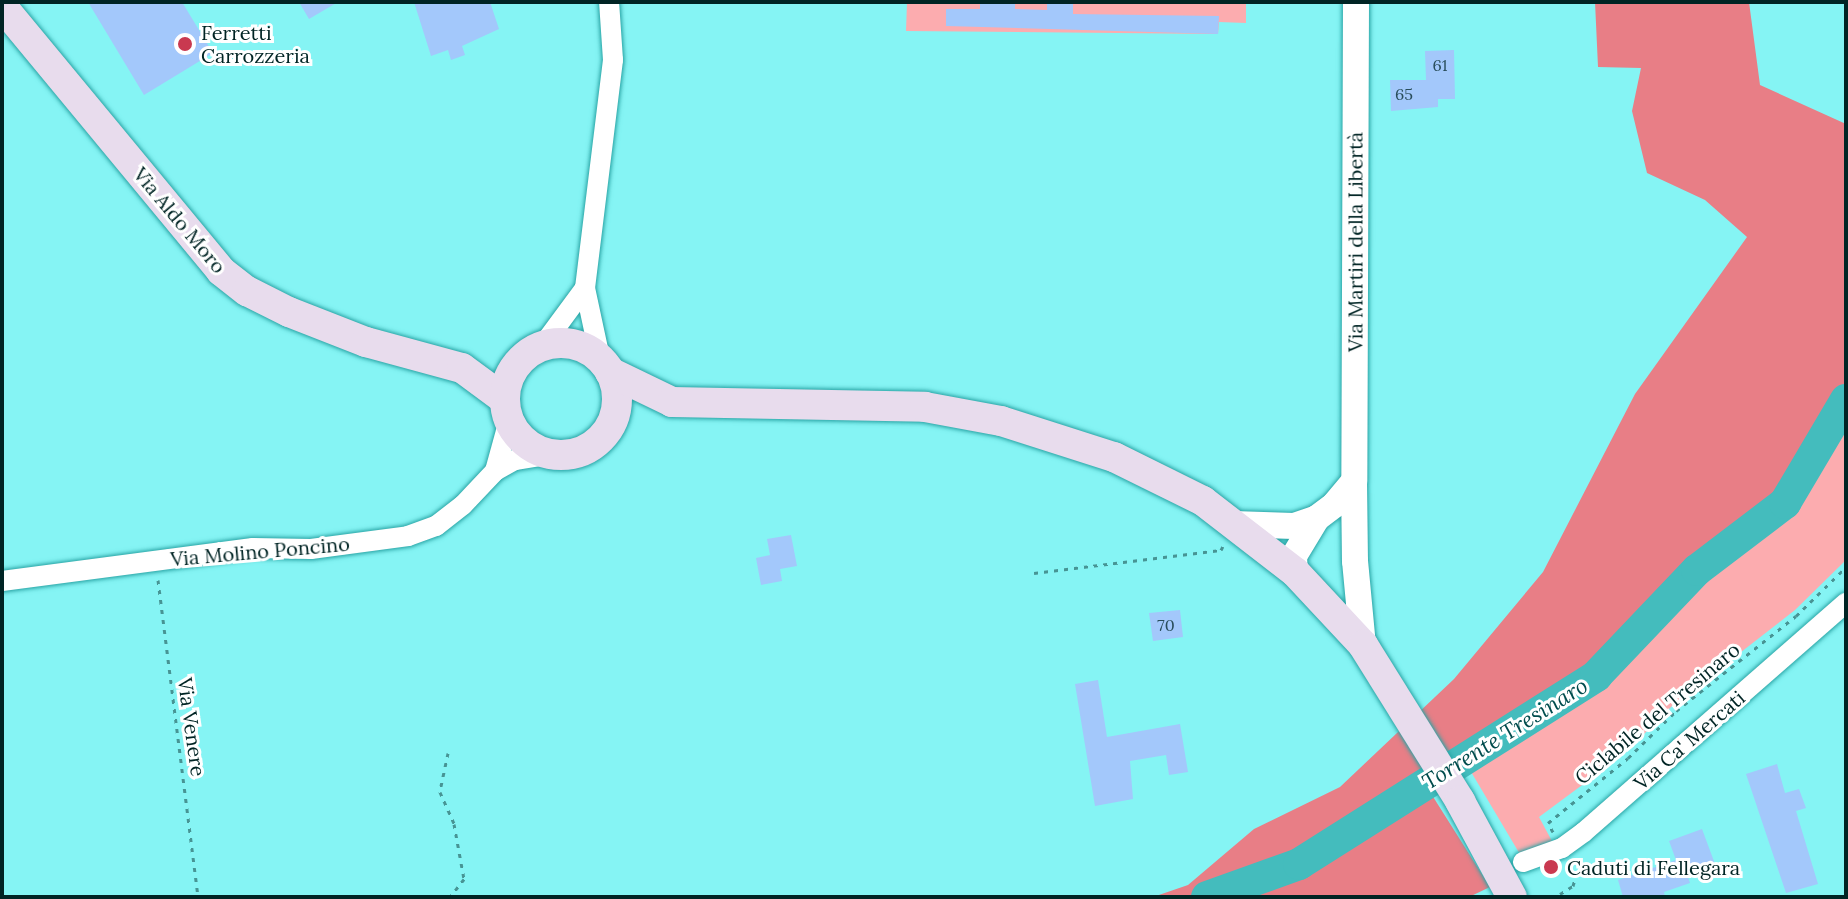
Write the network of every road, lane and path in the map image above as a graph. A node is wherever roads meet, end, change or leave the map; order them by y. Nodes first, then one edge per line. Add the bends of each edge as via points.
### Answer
1 (609, 2) edge
2 (1356, 2) edge
3 (2, 6) edge
4 (585, 288) junction
5 (536, 349) junction
6 (605, 365) junction
7 (462, 368) junction
8 (672, 402) junction
9 (506, 410) junction
10 (611, 423) junction
11 (552, 454) junction
12 (495, 471) junction
13 (1354, 481) junction
14 (1317, 518) junction
15 (1233, 524) junction
16 (156, 561) junction
17 (1846, 567) edge
18 (1295, 572) junction
19 (1034, 573) dead end
20 (2, 581) edge
21 (1846, 603) edge
22 (1363, 645) junction
23 (448, 753) dead end
24 (1562, 848) junction
25 (1512, 879) edge
26 (1560, 894) dead end
27 (198, 897) edge
28 (450, 897) edge

1 - 4 street via 613,60
2 - 13 street, Via Martiri della Libertà
3 - 7 main road, Via Aldo Moro via 221,271 289,312 366,342
4 - 5 street
4 - 6 street
5 - 6 main road via 573,343
5 - 7 main road, Via Aldo Moro
5 - 9 main road via 513,368
6 - 8 main road
6 - 10 main road via 617,392
7 - 9 main road, Via Aldo Moro
8 - 10 main road
8 - 15 main road via 925,407 1001,421 1114,457 1203,501
9 - 11 main road via 526,443
9 - 12 street, Via Molino Poncino
10 - 11 main road via 593,445
11 - 12 street, Via Molino Poncino via 515,460
12 - 16 street, Via Molino Poncino via 436,526 408,536
13 - 14 street
13 - 22 street, Via Martiri della Libertà
14 - 15 street via 1294,526
14 - 18 street via 1294,556
15 - 18 main road
15 - 19 path via 1221,550
16 - 20 street, Via Molino Poncino
16 - 27 path, Via Venere
17 - 24 path, Ciclabile del Tresinaro via 1796,616 1548,823
18 - 22 main road
21 - 24 street, Via Ca' Mercati
22 - 25 main road
23 - 28 path via 440,792 454,824 464,879
24 - 25 street, Via Ca' Mercati
24 - 26 path, Ciclabile del Tresinaro via 1576,875 1573,886

